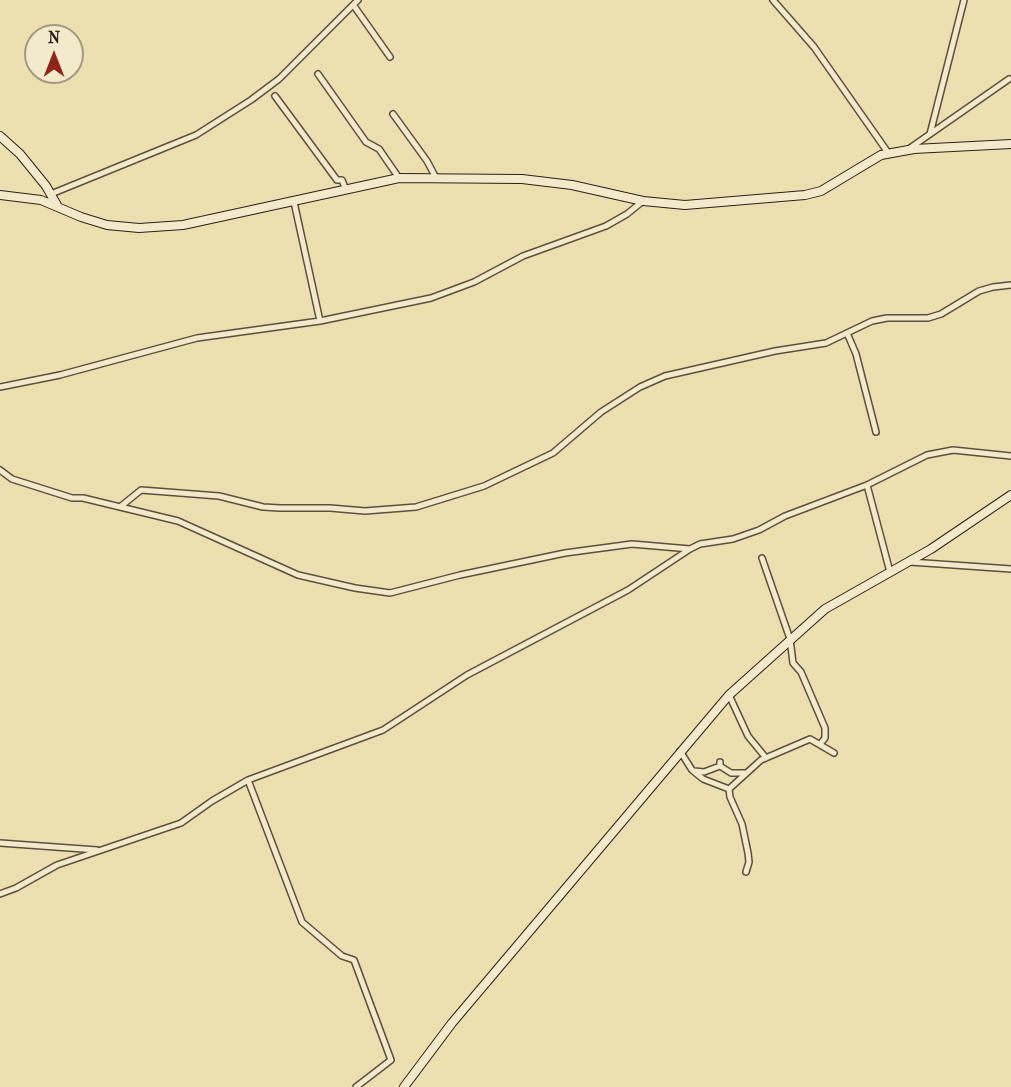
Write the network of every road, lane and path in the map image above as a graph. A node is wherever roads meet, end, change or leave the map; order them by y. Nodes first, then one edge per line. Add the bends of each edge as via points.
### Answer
1 (358, 0) edge
2 (773, 0) edge
3 (964, 0) edge
4 (354, 6) junction
5 (390, 57) dead end
6 (318, 74) dead end
7 (1009, 79) dead end
8 (275, 96) dead end
9 (393, 114) dead end
10 (930, 134) junction
11 (0, 136) edge
12 (1011, 144) edge
13 (906, 150) junction
14 (889, 154) junction
15 (399, 178) junction
16 (435, 178) junction
17 (346, 190) junction
18 (51, 194) junction
19 (0, 195) edge
20 (642, 201) junction
21 (294, 202) junction
22 (58, 207) junction
23 (1011, 285) edge
24 (320, 321) junction
25 (847, 333) junction
26 (0, 387) edge
27 (876, 432) dead end
28 (1011, 456) edge
29 (0, 470) edge
30 (867, 485) junction
31 (1011, 495) edge
32 (120, 507) junction
33 (690, 549) junction
34 (762, 558) dead end
35 (908, 562) junction
36 (1011, 569) edge
37 (890, 572) junction
38 (790, 639) junction
39 (729, 695) junction
40 (821, 743) junction
41 (680, 751) junction
42 (834, 753) dead end
43 (766, 758) junction
44 (692, 770) junction
45 (747, 773) junction
46 (248, 780) junction
47 (729, 789) junction
48 (0, 843) edge
49 (99, 850) junction
50 (746, 872) dead end
51 (0, 894) edge
52 (356, 1087) edge
53 (404, 1087) edge

1 - 4 street
2 - 14 street via 814,46
3 - 10 street
4 - 5 street
4 - 18 street via 279,79 196,135
6 - 15 street via 366,142 379,149
7 - 10 street
8 - 17 street
9 - 16 street via 427,160
10 - 13 street
11 - 18 street via 20,154
12 - 13 street
13 - 14 street
14 - 20 street via 821,191 805,195 685,205
15 - 16 street
15 - 17 street
16 - 20 street via 547,181
17 - 21 street
18 - 22 street
19 - 22 street via 41,200
20 - 24 street via 606,226 524,256 457,289
21 - 22 street via 160,228 107,225
21 - 24 street
23 - 25 street via 980,291 941,314 872,321
24 - 26 street via 197,338
25 - 27 street
25 - 32 street via 826,343 665,376 602,412 553,453 484,486 416,507 365,511 263,507 219,496 141,490
28 - 30 street via 953,450 927,455
29 - 32 street via 12,479 72,498
30 - 33 street via 759,530
30 - 37 street
31 - 35 street
32 - 33 street via 178,521 298,575 390,593 565,553 632,544
33 - 46 street via 620,594 467,675 382,730
34 - 38 street
35 - 36 street
35 - 37 street
37 - 38 street via 825,609
38 - 39 street
38 - 40 street via 794,663 825,728
39 - 41 street
39 - 43 street via 748,736
40 - 42 street
40 - 43 street via 810,739
41 - 44 street
41 - 53 street via 452,1023
43 - 45 street
44 - 45 street via 704,772 720,764 731,773
44 - 47 street
45 - 47 street
46 - 49 street via 181,823
46 - 52 street via 302,922 342,956 354,960 391,1060
47 - 50 street via 748,853
48 - 49 street
49 - 51 street

